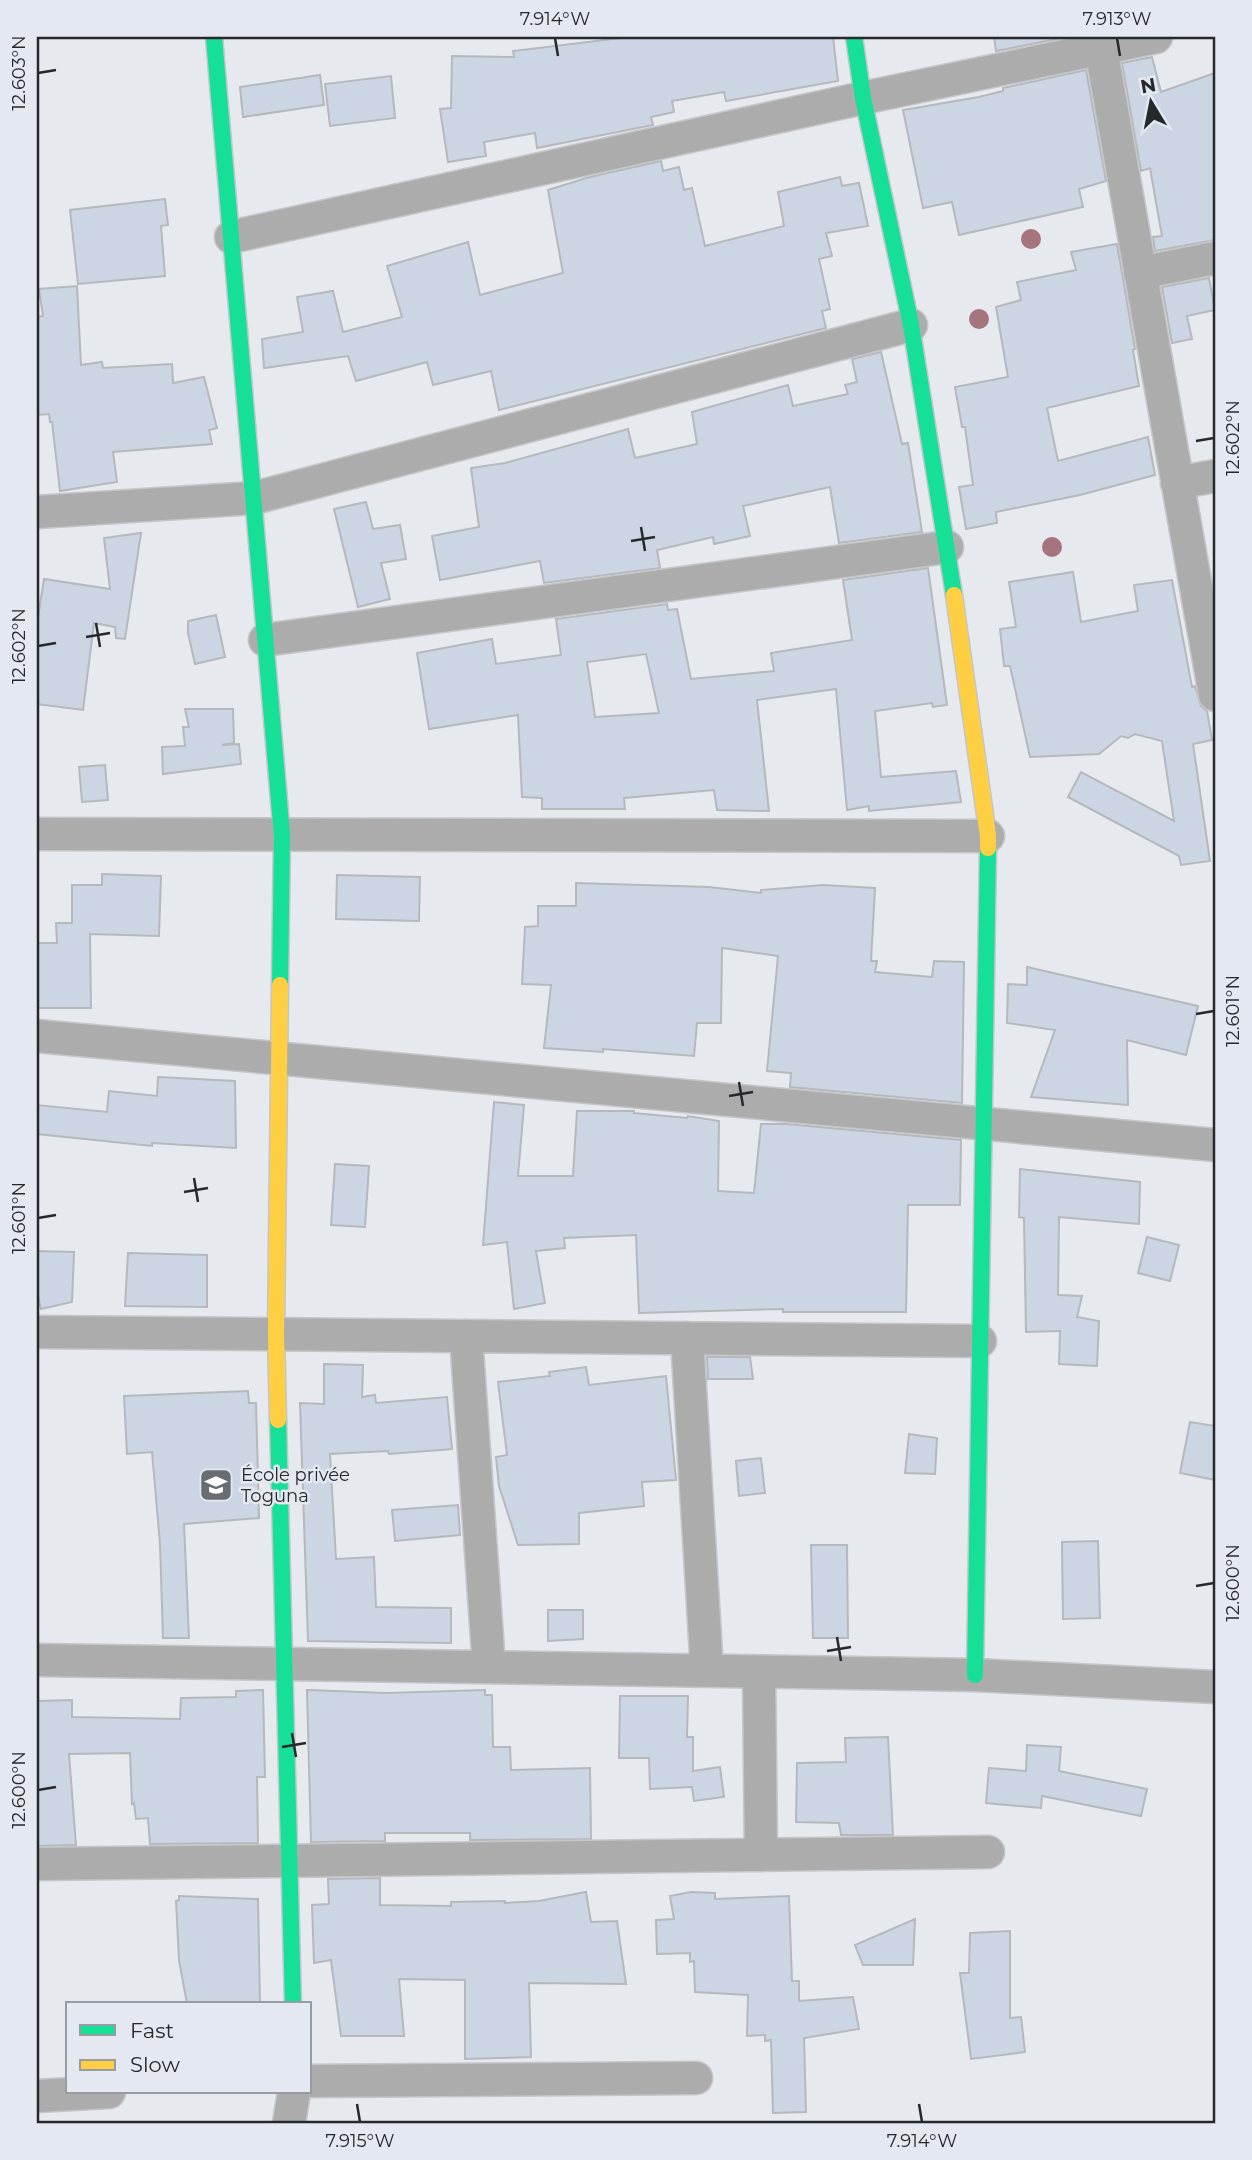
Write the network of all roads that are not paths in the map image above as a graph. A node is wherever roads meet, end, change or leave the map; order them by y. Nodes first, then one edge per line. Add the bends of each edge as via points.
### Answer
1 (214, 37) edge
2 (854, 37) edge
3 (1156, 37) edge
4 (1100, 42) edge
5 (863, 98) junction
6 (231, 237) junction
7 (1215, 258) edge
8 (1140, 273) junction
9 (911, 325) junction
10 (1215, 476) edge
11 (1177, 482) junction
12 (254, 498) junction
13 (37, 512) edge
14 (947, 547) junction
15 (265, 640) junction
16 (1215, 695) edge
17 (37, 834) edge
18 (282, 836) junction
19 (988, 836) junction
20 (37, 1036) edge
21 (279, 1059) junction
22 (982, 1124) junction
23 (1215, 1145) edge
24 (37, 1332) edge
25 (276, 1334) junction
26 (466, 1336) junction
27 (687, 1338) junction
28 (980, 1341) junction
29 (37, 1661) edge
30 (285, 1664) junction
31 (489, 1667) junction
32 (707, 1671) junction
33 (759, 1672) junction
34 (975, 1675) junction
35 (1215, 1687) edge
36 (988, 1852) dead end
37 (761, 1855) junction
38 (289, 1861) junction
39 (37, 1864) edge
40 (293, 2002) edge
41 (696, 2078) dead end
42 (312, 2081) edge
43 (73, 2094) edge
44 (294, 2094) edge
45 (37, 2096) edge
46 (289, 2123) edge

1 - 6 street
2 - 5 street
3 - 4 street
4 - 5 street
4 - 8 street
5 - 6 street
5 - 9 street
6 - 12 street
7 - 8 street
8 - 11 street
9 - 12 street
9 - 14 street
10 - 11 street
11 - 16 street
12 - 13 street
12 - 15 street
14 - 15 street
14 - 19 street
15 - 18 street
17 - 18 street
18 - 19 street
18 - 21 street
19 - 22 street
20 - 21 street
21 - 22 street
21 - 25 street
22 - 23 street
22 - 28 street
24 - 25 street
25 - 26 street
25 - 30 street
26 - 27 street
26 - 31 street
27 - 28 street
27 - 32 street
28 - 34 street
29 - 30 street
30 - 31 street
30 - 38 street
31 - 32 street
32 - 33 street
33 - 34 street
33 - 37 street
34 - 35 street
36 - 37 street
37 - 38 street
38 - 39 street
38 - 40 street
41 - 42 street
43 - 45 street
44 - 46 street

